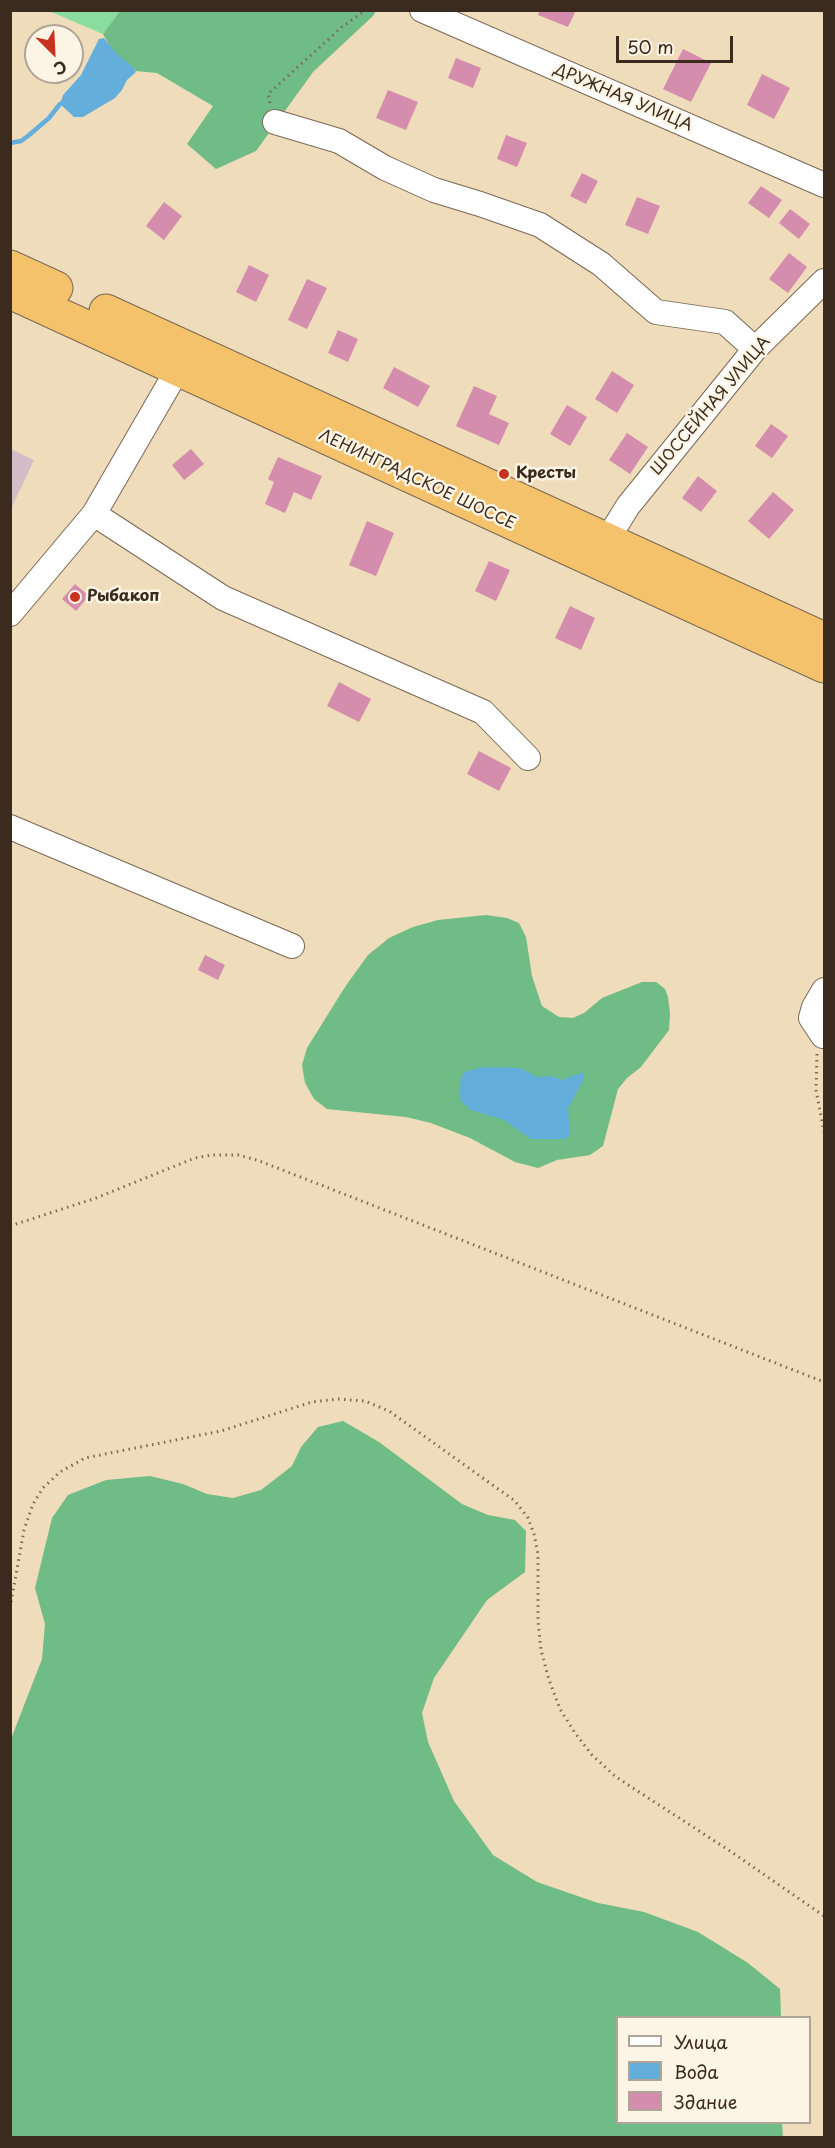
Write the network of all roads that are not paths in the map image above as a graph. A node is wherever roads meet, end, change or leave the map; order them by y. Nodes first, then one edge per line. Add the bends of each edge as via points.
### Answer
1 (422, 10) edge
2 (275, 122) road end
3 (825, 185) edge
4 (10, 267) edge
5 (825, 281) edge
6 (10, 292) edge
7 (755, 349) junction
8 (178, 369) junction
9 (94, 514) junction
10 (607, 540) junction
11 (10, 614) edge
12 (825, 639) edge
13 (825, 666) edge
14 (528, 758) dead end
15 (10, 827) edge
16 (292, 946) dead end
17 (825, 990) edge
18 (823, 1036) road end

1 - 3 street, ДРУЖНАЯ УЛИЦА
2 - 7 street via 339,141 434,190 540,225 601,264 656,312 724,322
4 - 10 highway, ЛЕНИНГРАДСКОЕ ШОССЕ
5 - 7 street, ШОССЕЙНАЯ УЛИЦА
6 - 8 highway, ЛЕНИНГРАДСКОЕ ШОССЕ
7 - 10 street, ШОССЕЙНАЯ УЛИЦА via 627,506
8 - 9 street
8 - 13 highway, ЛЕНИНГРАДСКОЕ ШОССЕ
9 - 11 street
9 - 14 street via 223,598 483,712
10 - 12 highway, ЛЕНИНГРАДСКОЕ ШОССЕ
15 - 16 street
17 - 18 street via 811,1018

